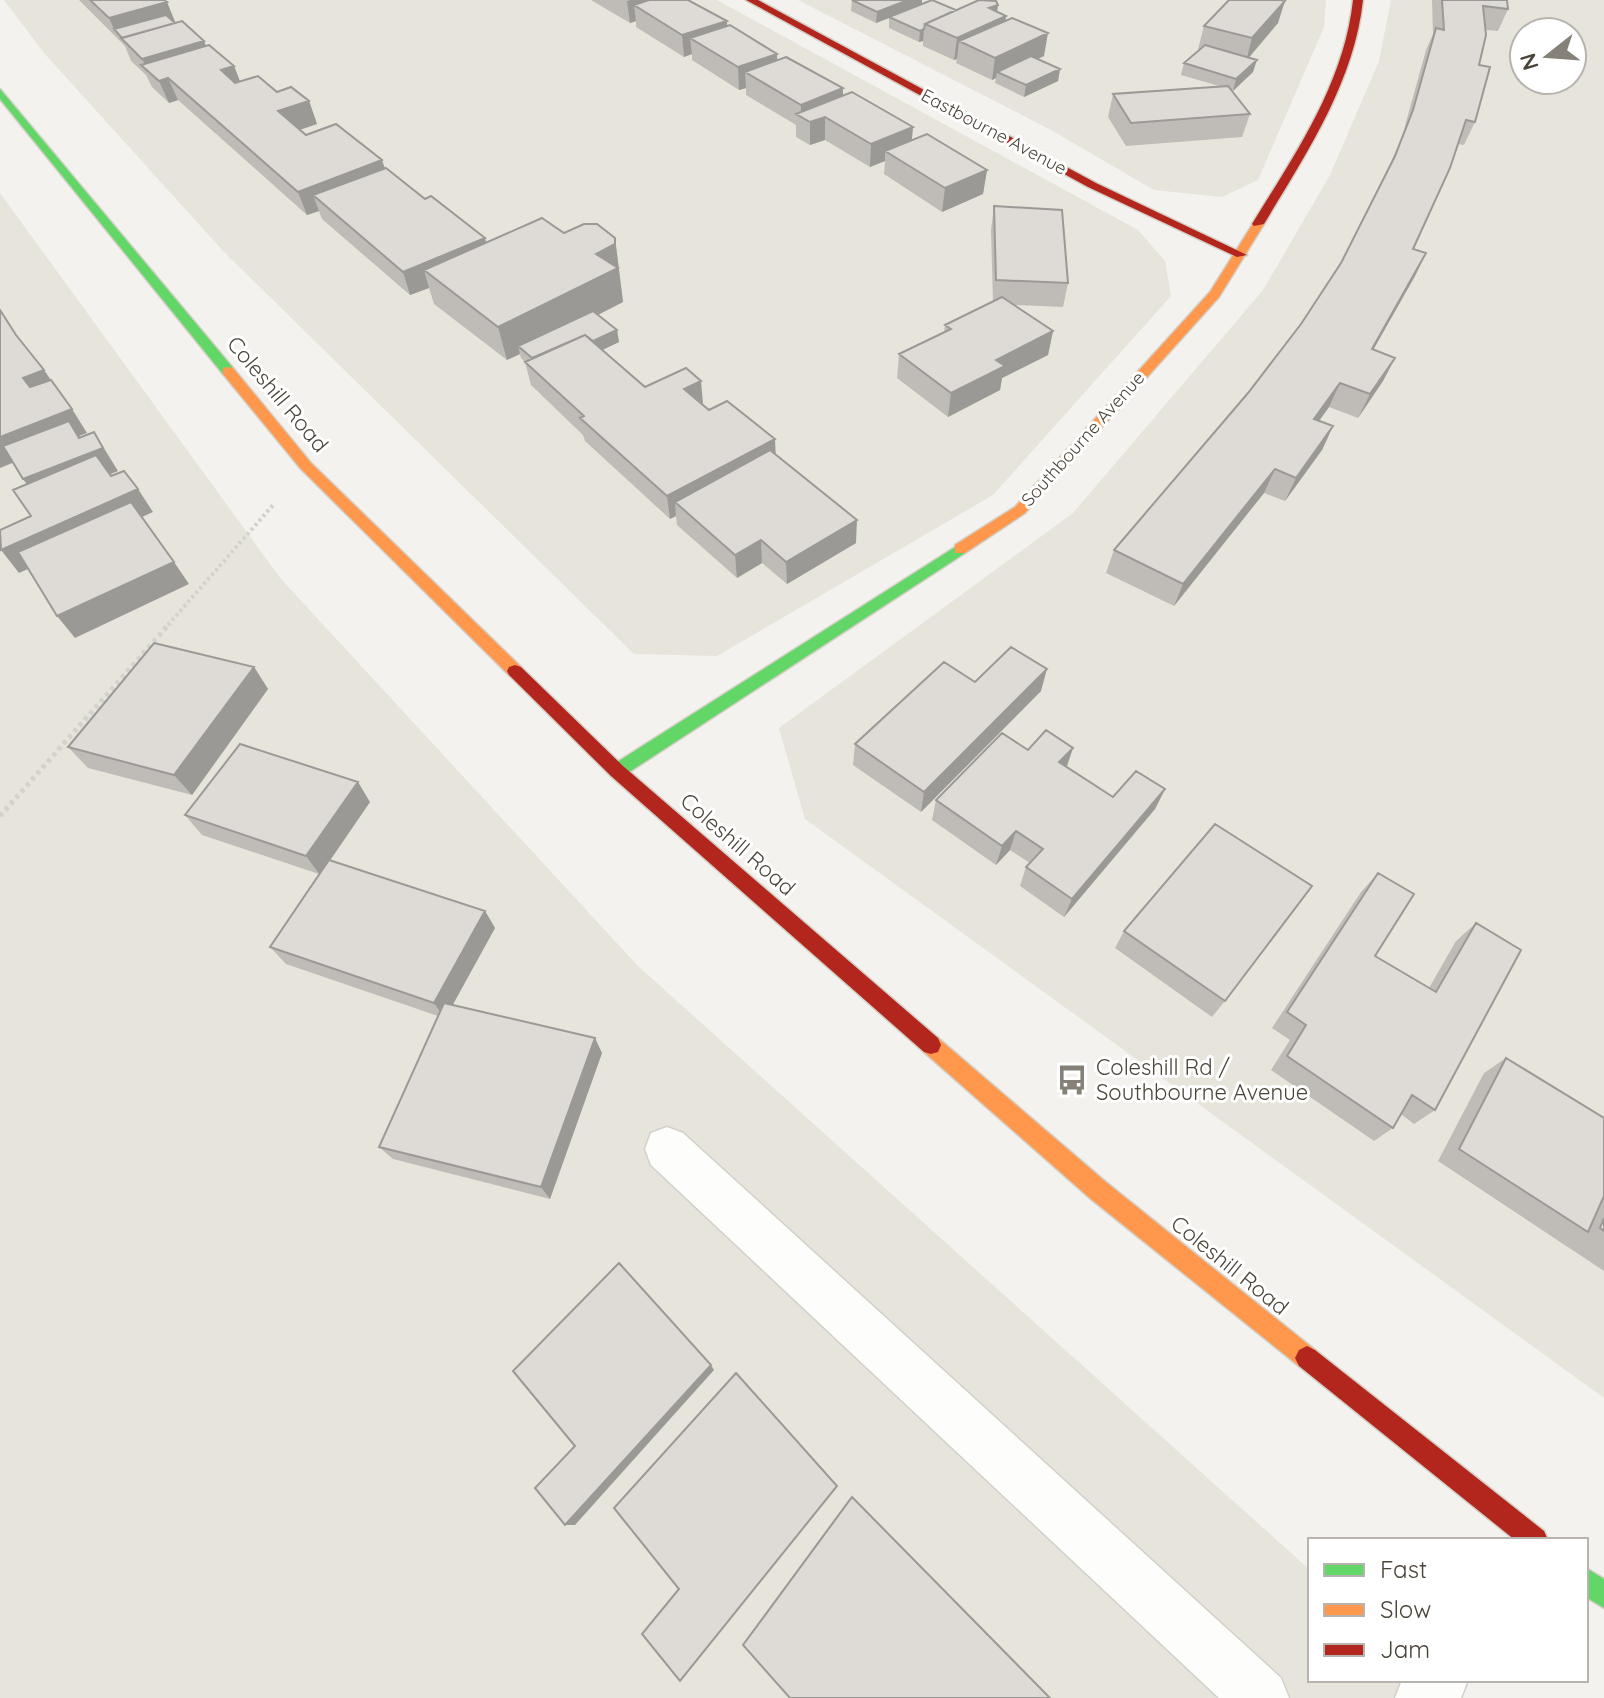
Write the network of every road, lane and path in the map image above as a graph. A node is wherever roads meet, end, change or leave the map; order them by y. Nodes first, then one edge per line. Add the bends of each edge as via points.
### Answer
1 (751, 0) edge
2 (1358, 0) edge
3 (0, 92) edge
4 (1241, 255) junction
5 (306, 466) junction
6 (617, 771) junction
7 (0, 816) edge
8 (667, 1149) dead end
9 (1513, 1533) edge
10 (1588, 1583) edge
11 (1604, 1595) edge
12 (1261, 1698) edge

1 - 4 street, Eastbourne Avenue via 1092,185
2 - 4 street, Southbourne Avenue via 1358,28 1315,130
3 - 5 street, Coleshill Road
4 - 6 street, Southbourne Avenue via 1215,294 1020,510
5 - 6 street, Coleshill Road
5 - 7 path
6 - 9 street, Coleshill Road via 1099,1191
8 - 12 lane
10 - 11 street

